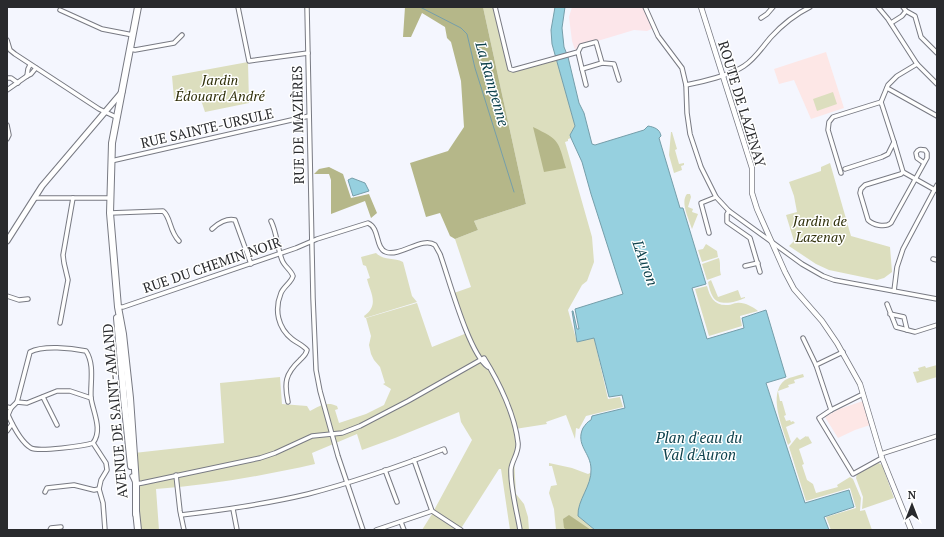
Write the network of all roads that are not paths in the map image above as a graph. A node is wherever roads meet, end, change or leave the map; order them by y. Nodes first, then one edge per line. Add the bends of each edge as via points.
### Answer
1 (138, 7) edge
2 (238, 7) edge
3 (307, 7) edge
4 (495, 7) edge
5 (645, 7) edge
6 (701, 7) edge
7 (773, 7) edge
8 (810, 7) edge
9 (878, 7) edge
10 (903, 7) edge
11 (801, 9) edge
12 (60, 10) dead end
13 (906, 12) junction
14 (761, 18) dead end
15 (891, 23) junction
16 (133, 35) junction
17 (182, 35) dead end
18 (7, 40) edge
19 (130, 50) junction
20 (577, 52) junction
21 (937, 52) edge
22 (308, 53) junction
23 (30, 64) junction
24 (602, 64) junction
25 (917, 64) junction
26 (36, 68) junction
27 (582, 69) junction
28 (723, 75) junction
29 (27, 76) junction
30 (7, 78) edge
31 (619, 80) dead end
32 (18, 83) junction
33 (586, 84) dead end
34 (937, 84) edge
35 (686, 85) junction
36 (886, 88) junction
37 (7, 90) edge
38 (122, 91) junction
39 (881, 102) junction
40 (104, 112) junction
41 (309, 116) junction
42 (937, 116) edge
43 (116, 117) junction
44 (7, 126) edge
45 (7, 139) edge
46 (894, 142) junction
47 (111, 161) junction
48 (924, 163) dead end
49 (846, 168) dead end
50 (903, 172) junction
51 (841, 173) dead end
52 (914, 178) junction
53 (937, 185) edge
54 (935, 190) junction
55 (716, 197) junction
56 (34, 198) junction
57 (73, 198) junction
58 (110, 198) junction
59 (728, 211) junction
60 (110, 213) junction
61 (272, 221) dead end
62 (212, 229) dead end
63 (710, 233) dead end
64 (7, 241) edge
65 (179, 241) dead end
66 (312, 242) junction
67 (772, 242) junction
68 (280, 254) junction
69 (758, 263) junction
70 (251, 264) junction
71 (745, 266) dead end
72 (760, 272) dead end
73 (894, 291) junction
74 (7, 296) edge
75 (28, 299) dead end
76 (937, 300) edge
77 (887, 304) dead end
78 (118, 307) junction
79 (890, 314) junction
80 (60, 323) dead end
81 (937, 325) edge
82 (907, 330) junction
83 (803, 338) dead end
84 (307, 351) junction
85 (315, 351) junction
86 (843, 352) junction
87 (481, 360) junction
88 (816, 365) junction
89 (863, 394) junction
90 (43, 396) junction
91 (91, 398) junction
92 (17, 402) junction
93 (288, 402) dead end
94 (9, 408) edge
95 (831, 410) junction
96 (12, 424) junction
97 (129, 424) junction
98 (57, 425) dead end
99 (7, 431) edge
100 (332, 434) junction
101 (937, 436) edge
102 (93, 443) junction
103 (445, 452) dead end
104 (882, 456) junction
105 (414, 460) junction
106 (385, 470) junction
107 (176, 475) junction
108 (132, 476) junction
109 (346, 483) junction
110 (136, 484) junction
111 (99, 489) junction
112 (45, 492) dead end
113 (397, 502) dead end
114 (233, 509) junction
115 (432, 511) junction
116 (136, 514) junction
117 (182, 515) junction
118 (401, 522) junction
119 (61, 527) dead end
120 (50, 530) edge
121 (106, 530) edge
122 (138, 530) edge
123 (184, 530) edge
124 (237, 530) edge
125 (363, 530) edge
126 (376, 530) edge
127 (404, 530) edge
128 (461, 530) edge
129 (520, 530) edge
130 (911, 530) edge

1 - 16 main road, AVENUE DE SAINT-AMAND
2 - 22 street via 249,61
3 - 22 street, RUE DE MAZIÈRES
4 - 20 street via 510,69
5 - 35 street via 658,36 682,68
6 - 28 street, ROUTE DE LAZENAY
7 - 14 street
8 - 11 street
9 - 15 street
10 - 13 street
11 - 28 street via 773,35 746,66
12 - 16 street via 102,29
13 - 15 street
13 - 21 street via 914,16 921,37
15 - 25 street
16 - 19 main road, AVENUE DE SAINT-AMAND
17 - 19 street via 174,43
18 - 23 street via 12,52
19 - 38 main road, AVENUE DE SAINT-AMAND
20 - 24 street via 581,46 596,42
20 - 27 street
22 - 41 street, RUE DE MAZIÈRES
23 - 26 street
23 - 29 street
24 - 27 street
24 - 31 street via 614,64
25 - 34 street
25 - 36 street via 897,76
26 - 29 street
26 - 40 street
27 - 33 street
28 - 35 street
28 - 67 street, ROUTE DE LAZENAY via 752,168 752,193
29 - 32 street
30 - 32 street
32 - 37 street
35 - 55 street via 686,113 690,134 700,164
36 - 39 street
36 - 42 street
38 - 40 main road
38 - 43 main road, AVENUE DE SAINT-AMAND
39 - 46 street
39 - 51 street via 833,117 829,122 828,130
40 - 43 street
40 - 56 main road
41 - 47 street, RUE SAINTE-URSULE
41 - 66 street, RUE DE MAZIÈRES
43 - 47 main road, AVENUE DE SAINT-AMAND
44 - 45 street
46 - 49 street via 888,154
46 - 50 street
47 - 58 main road, AVENUE DE SAINT-AMAND
48 - 52 street
50 - 52 street
50 - 52 street via 862,186 860,193 870,222 886,226 891,223
52 - 54 street
53 - 54 street
54 - 73 street via 903,249 897,267
55 - 59 street
55 - 63 street via 701,203
56 - 57 street
56 - 64 main road
57 - 58 street
57 - 80 street via 63,255 68,280
58 - 60 main road, AVENUE DE SAINT-AMAND
59 - 67 street
59 - 69 street via 727,222 750,238
60 - 65 street via 163,211
60 - 78 main road, AVENUE DE SAINT-AMAND
61 - 68 street
62 - 70 street via 218,224 235,220
66 - 68 street, RUE DU CHEMIN NOIR
66 - 85 street, RUE DE MAZIÈRES
66 - 87 street, RUE DU CHEMIN NOIR via 368,223 374,228 381,248 386,251 393,252 428,242 436,245 467,331
67 - 73 street via 823,276
67 - 86 street, ROUTE DE LAZENAY via 794,289 822,321
68 - 70 street, RUE DU CHEMIN NOIR
68 - 84 street via 293,278 280,294 278,320 287,334
69 - 71 street
69 - 72 street
70 - 78 street, RUE DU CHEMIN NOIR
73 - 76 street
74 - 75 street via 19,300
77 - 79 street
78 - 97 main road, AVENUE DE SAINT-AMAND via 117,326
79 - 82 street via 896,327
79 - 82 street via 904,317
81 - 82 street via 916,332
83 - 88 street
84 - 85 street
84 - 93 street via 287,376
85 - 100 street, RUE DE MAZIÈRES via 318,381
86 - 88 street
86 - 89 street, ROUTE DE LAZENAY
87 - 100 street via 360,426
87 - 129 street via 484,358 508,406 517,440 511,475
88 - 95 street
89 - 95 street
89 - 104 street, ROUTE DE LAZENAY
90 - 91 street via 57,391 70,391
90 - 92 street via 26,403
90 - 98 street
91 - 92 street via 90,357 86,351 37,348 30,352
91 - 102 street via 98,428 97,439
92 - 94 street
94 - 96 street via 8,415
95 - 104 street via 819,418 853,474
96 - 99 street
96 - 102 street via 26,444 33,449
97 - 108 main road, AVENUE DE SAINT-AMAND
97 - 110 main road, AVENUE DE SAINT-AMAND
100 - 107 street via 312,436 260,458
100 - 109 street, RUE DE MAZIÈRES
101 - 104 street
102 - 111 street via 106,463 107,470
103 - 105 street via 444,449
104 - 130 street, ROUTE DE LAZENAY
105 - 106 street
105 - 115 street
106 - 109 street
106 - 113 street
107 - 110 street
107 - 117 street
108 - 110 street
108 - 116 main road, AVENUE DE SAINT-AMAND
109 - 114 street
109 - 125 street, RUE DE MAZIÈRES
110 - 116 main road, AVENUE DE SAINT-AMAND
111 - 112 street via 74,485 47,488
111 - 121 street
114 - 117 street
114 - 124 street
115 - 118 street
115 - 128 street
116 - 122 main road, AVENUE DE SAINT-AMAND
117 - 123 street
118 - 126 street
118 - 127 street
119 - 120 street

